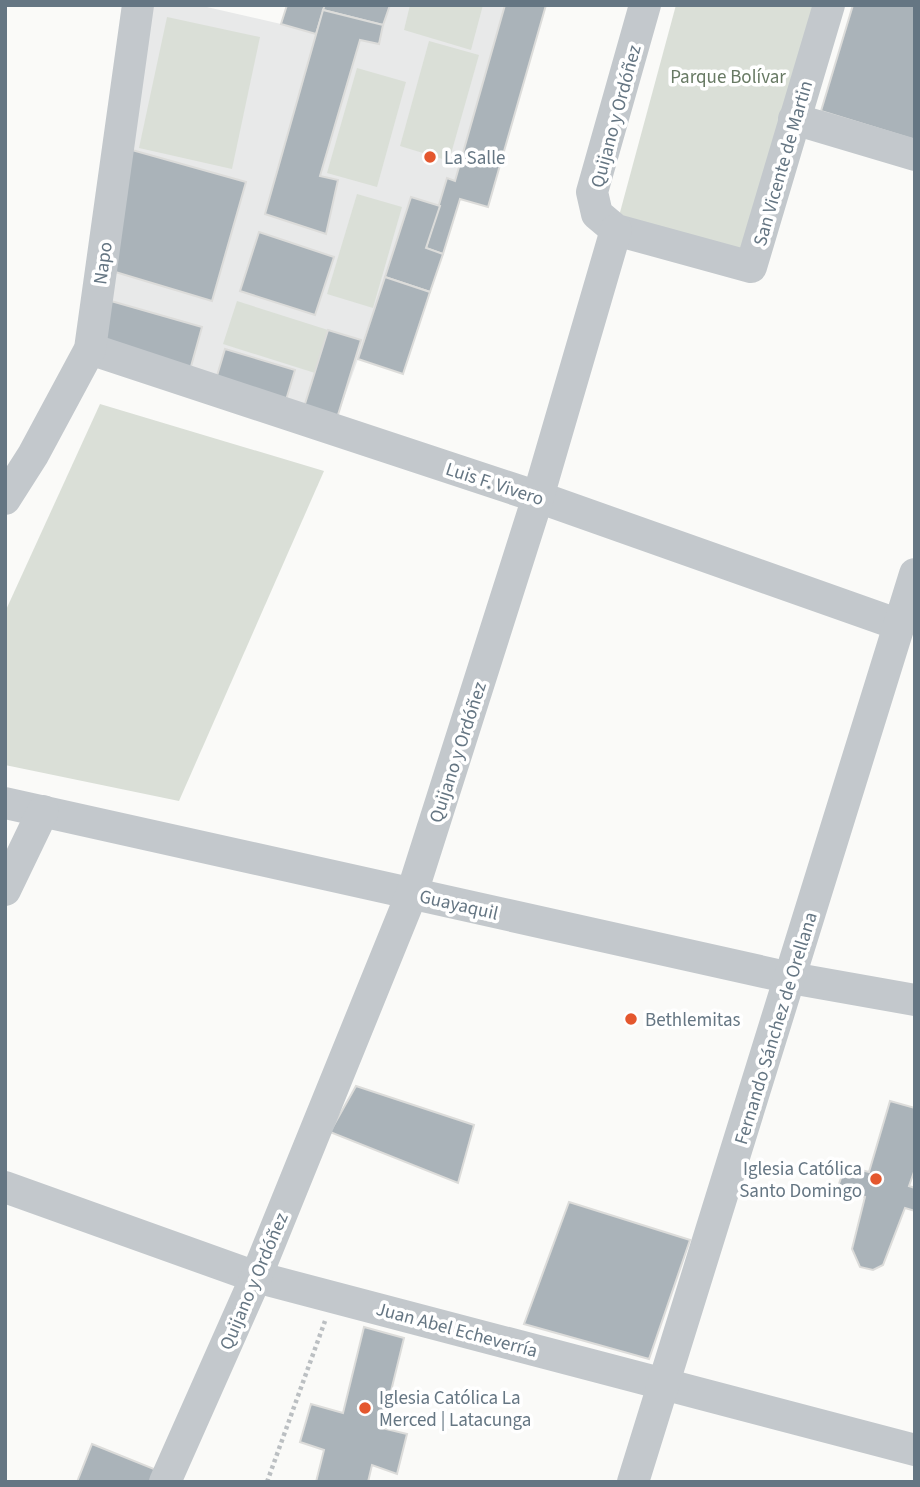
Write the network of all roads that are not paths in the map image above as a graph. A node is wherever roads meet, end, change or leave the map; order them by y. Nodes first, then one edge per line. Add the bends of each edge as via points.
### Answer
1 (138, 5) edge
2 (645, 5) edge
3 (829, 5) edge
4 (794, 119) junction
5 (915, 155) edge
6 (616, 230) junction
7 (90, 349) junction
8 (538, 497) junction
9 (5, 499) edge
10 (915, 574) edge
11 (897, 624) junction
12 (5, 803) edge
13 (43, 811) junction
14 (5, 890) edge
15 (412, 893) junction
16 (791, 978) junction
17 (915, 1000) edge
18 (5, 1187) edge
19 (256, 1277) junction
20 (663, 1383) junction
21 (915, 1450) edge
22 (164, 1482) edge
23 (633, 1482) edge

1 - 7 street, Napo
2 - 6 street, Quijano y Ordóñez via 592,192 597,214
3 - 4 street, San Vicente de Martin
4 - 5 street
4 - 6 street, San Vicente de Martin via 751,267
6 - 8 street, Quijano y Ordóñez
7 - 8 street, Luis F. Vivero
7 - 9 street, Napo
8 - 11 street, Luis F. Vivero
8 - 15 street, Quijano y Ordóñez
10 - 11 street, Fernando Sánchez de Orellana
11 - 16 street, Fernando Sánchez de Orellana
12 - 13 street, Guayaquil
13 - 14 street
13 - 15 street, Guayaquil
15 - 16 street, Guayaquil
15 - 19 street, Quijano y Ordóñez
16 - 17 street, Guayaquil
16 - 20 street, Fernando Sánchez de Orellana
18 - 19 street, Juan Abel Echeverría
19 - 20 street, Juan Abel Echeverría
19 - 22 street, Quijano y Ordóñez
20 - 21 street, Juan Abel Echeverría
20 - 23 street, Fernando Sánchez de Orellana

